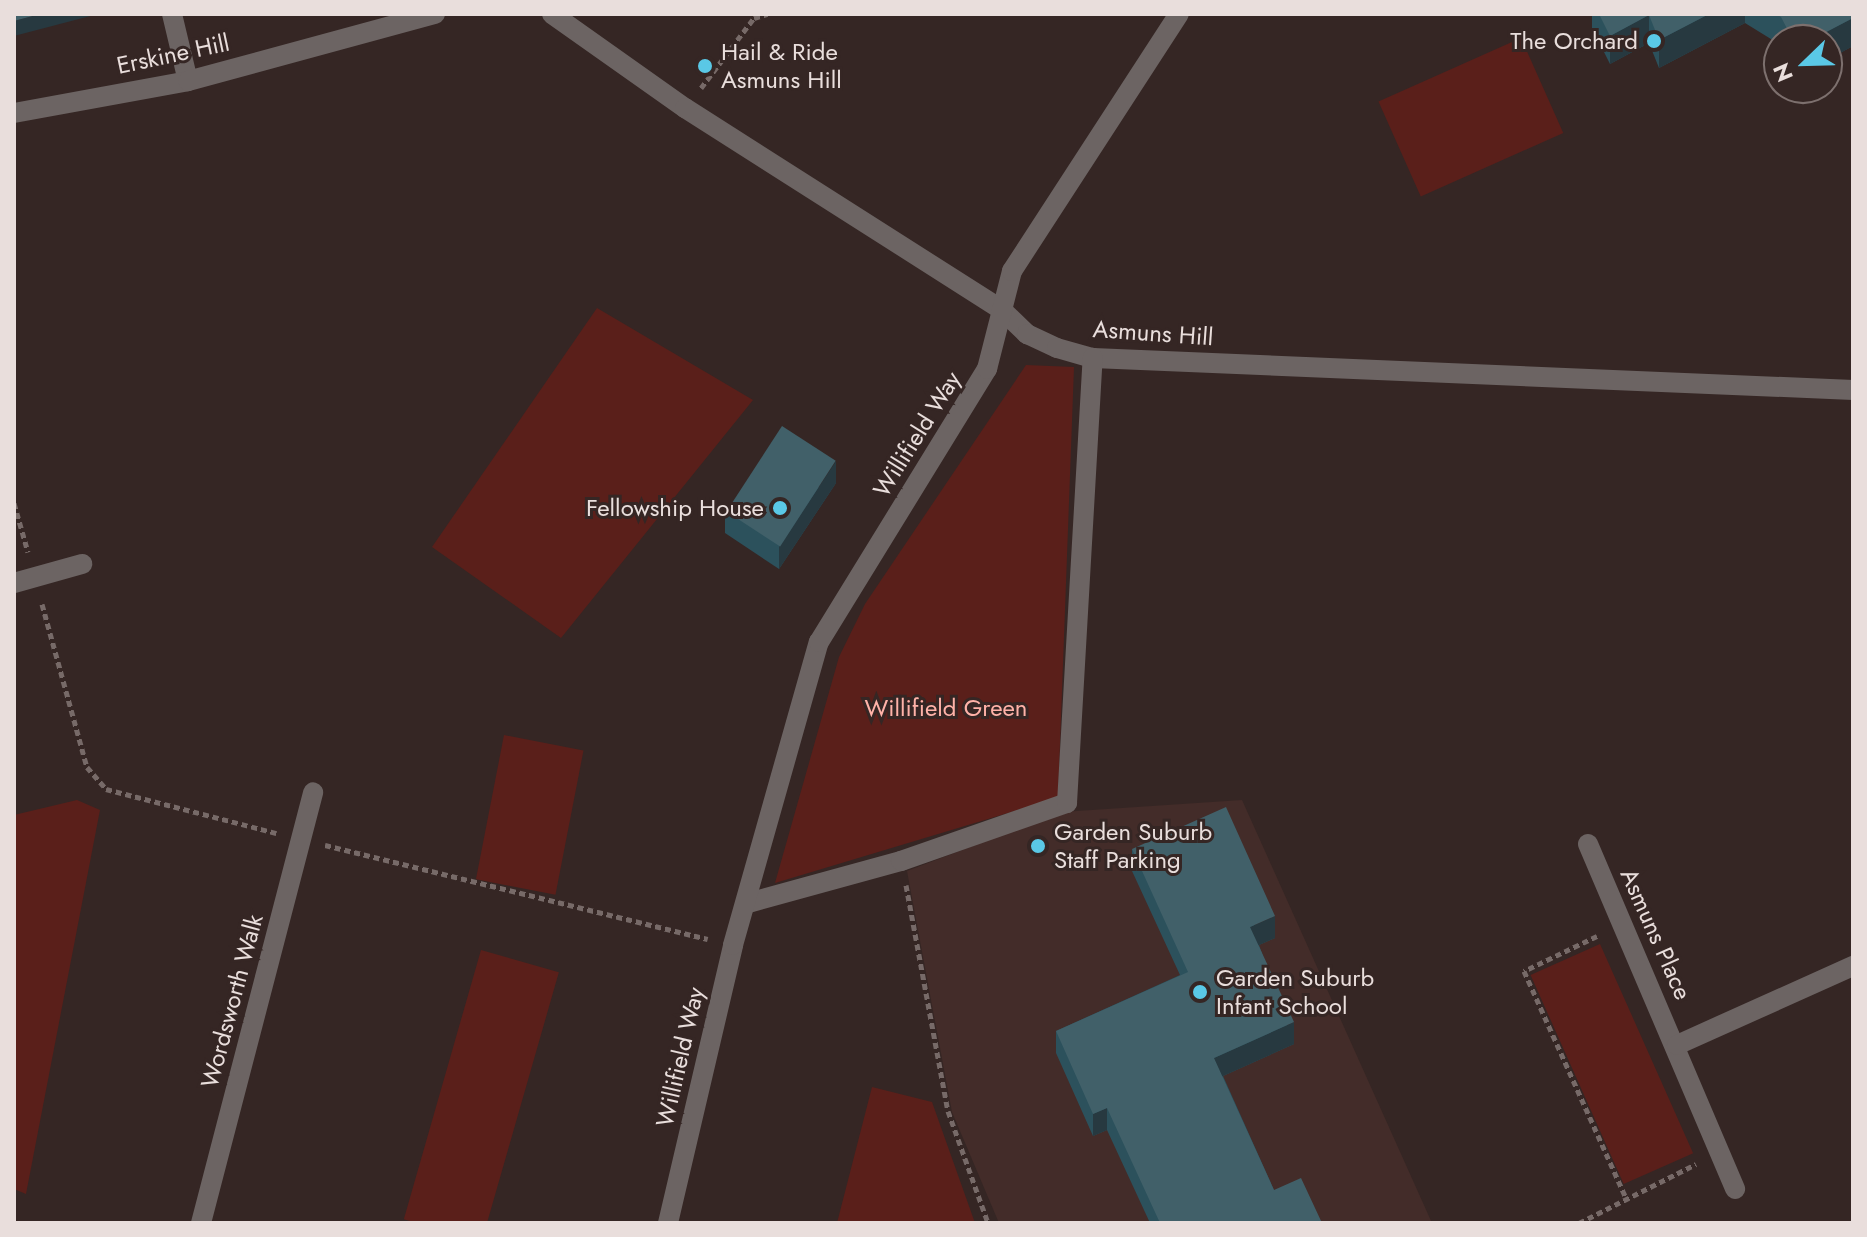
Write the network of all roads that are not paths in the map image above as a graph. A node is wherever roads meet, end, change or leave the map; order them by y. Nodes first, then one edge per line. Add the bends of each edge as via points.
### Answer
1 (172, 14) edge
2 (435, 14) edge
3 (552, 14) edge
4 (1179, 14) edge
5 (188, 81) junction
6 (14, 113) edge
7 (1002, 310) junction
8 (1093, 358) junction
9 (1853, 390) edge
10 (82, 564) dead end
11 (14, 583) edge
12 (313, 792) dead end
13 (1588, 844) dead end
14 (748, 903) junction
15 (1853, 966) edge
16 (1677, 1045) junction
17 (1735, 1189) dead end
18 (201, 1223) edge
19 (668, 1223) edge

1 - 5 street
2 - 5 street, Erskine Hill
3 - 7 street, Asmuns Hill via 685,108
4 - 7 street, Willifield Way via 1012,271
5 - 6 street, Erskine Hill
7 - 8 street, Asmuns Hill via 1027,334
7 - 14 street, Willifield Way via 987,369 819,642
8 - 9 street, Asmuns Hill
8 - 14 street via 1067,803 901,861
10 - 11 street
12 - 18 street, Wordsworth Walk
13 - 16 street, Asmuns Place
14 - 19 street, Willifield Way via 733,945
15 - 16 street
16 - 17 street, Asmuns Place

